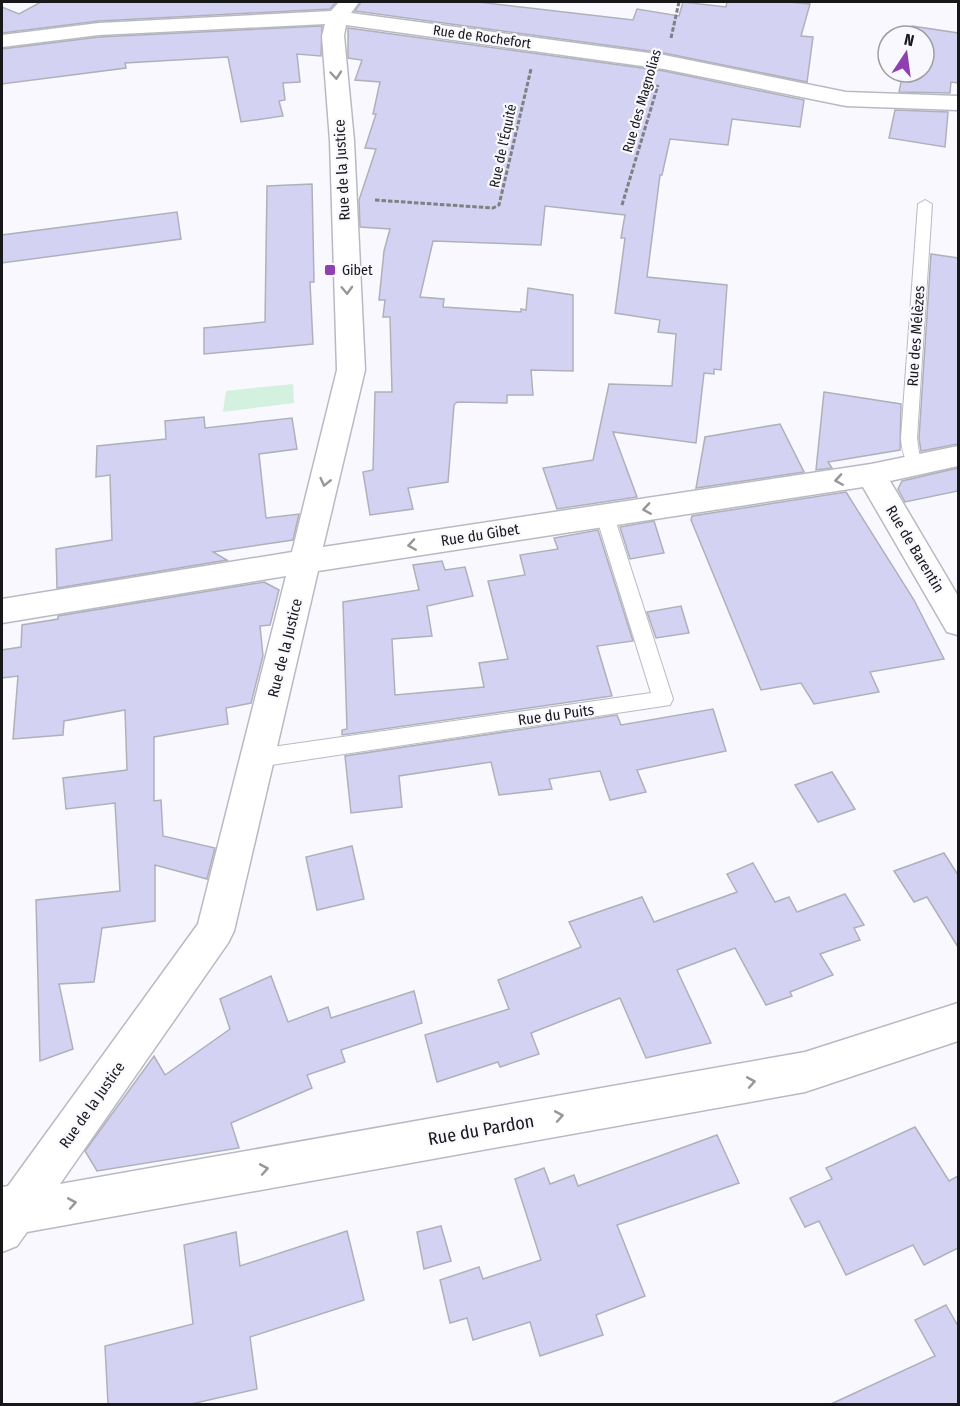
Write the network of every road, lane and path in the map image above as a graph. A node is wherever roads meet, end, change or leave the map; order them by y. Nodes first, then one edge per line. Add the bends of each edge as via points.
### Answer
1 (679, 2) edge
2 (343, 9) edge
3 (2, 41) edge
4 (536, 44) junction
5 (664, 62) junction
6 (958, 103) edge
7 (344, 197) junction
8 (925, 204) dead end
9 (622, 205) dead end
10 (958, 456) edge
11 (919, 465) junction
12 (871, 475) junction
13 (605, 516) junction
14 (306, 561) junction
15 (948, 582) edge
16 (2, 611) edge
17 (958, 623) edge
18 (258, 758) junction
19 (958, 1022) edge
20 (6, 1216) edge

1 - 5 path, Rue des Magnolias
2 - 3 street, Rue de Rochefort
2 - 4 street, Rue de Rochefort
2 -> 7 street, Rue de la Justice via 333,36
4 - 5 street, Rue de Rochefort
4 - 7 path, Rue de l'Équité via 499,205 493,208
5 - 6 street, Rue de Rochefort via 846,99
5 - 9 path, Rue des Magnolias
7 -> 14 street, Rue de la Justice via 351,370
8 - 11 lane, Rue des Mélèzes via 909,438 911,454
10 - 11 street, Rue du Gibet
11 - 12 street, Rue du Gibet
12 -> 13 street, Rue du Gibet
12 - 15 street, Rue de Barentin
13 -> 14 street, Rue du Gibet
13 - 18 lane, Rue du Puits via 663,699
14 - 16 street, Rue du Gibet
14 - 18 street, Rue de la Justice
15 - 17 street, Rue de Barentin
18 - 20 street, Rue de la Justice via 215,931
20 -> 19 street, Rue du Pardon via 805,1072

